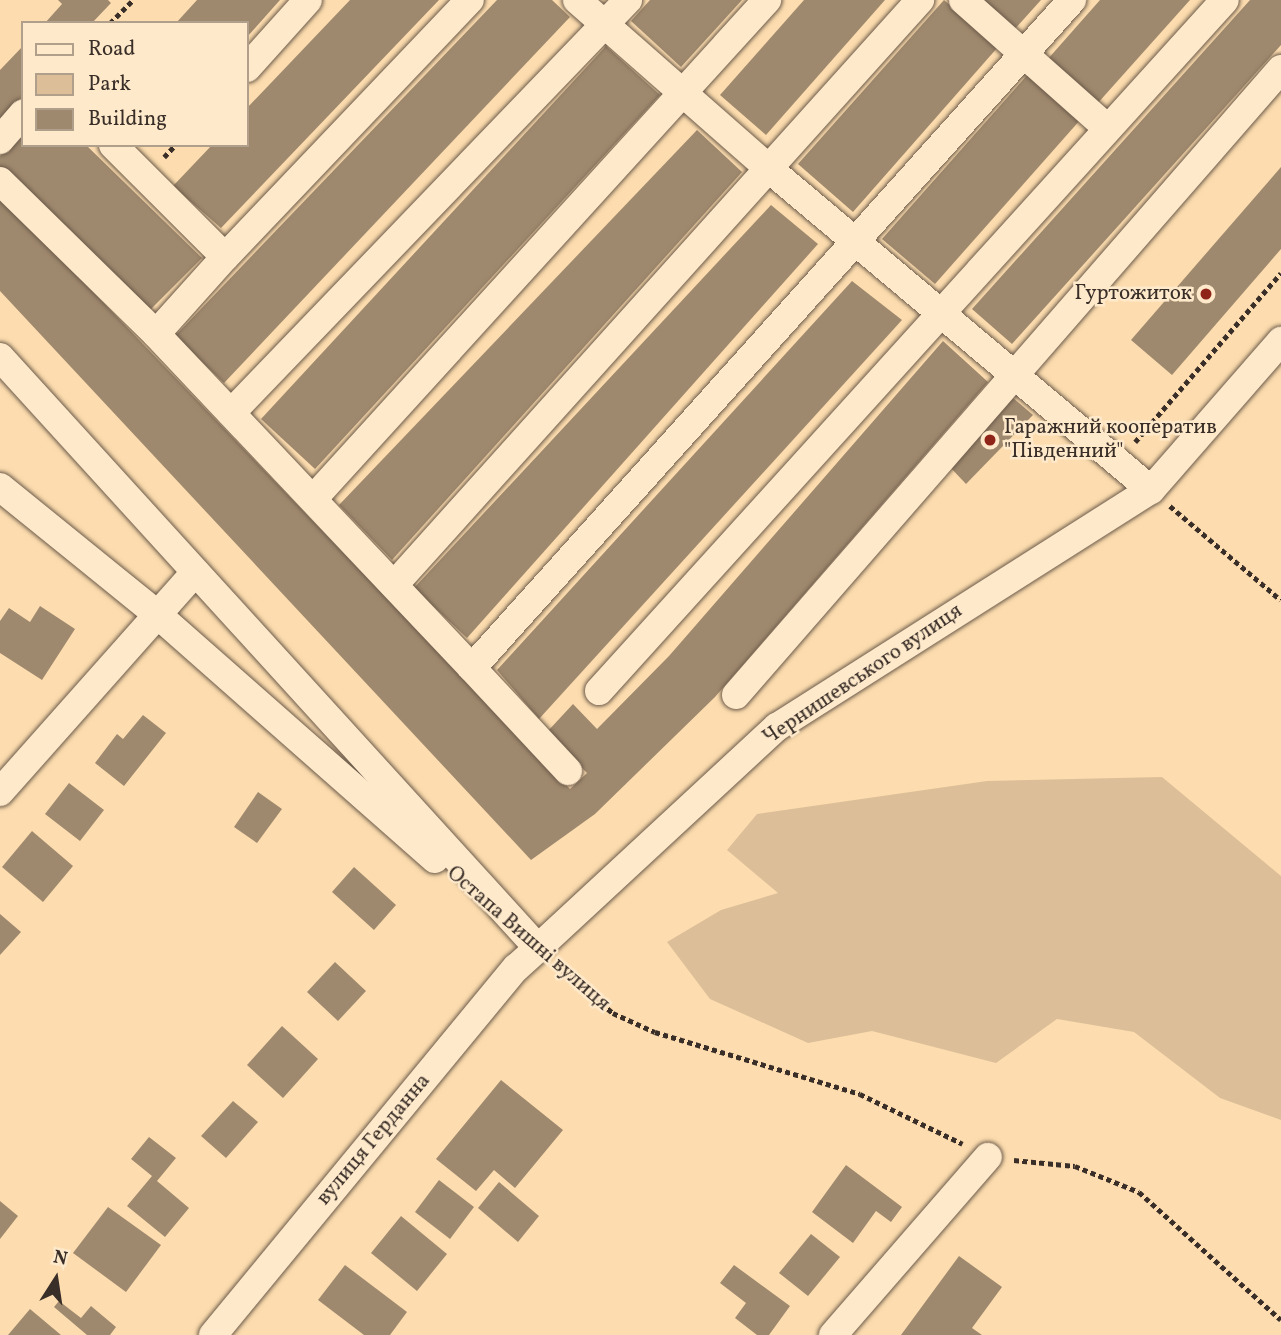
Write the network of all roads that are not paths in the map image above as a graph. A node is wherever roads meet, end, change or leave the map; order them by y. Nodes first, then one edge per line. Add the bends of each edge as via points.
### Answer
1 (308, 0) edge
2 (470, 0) edge
3 (577, 0) edge
4 (628, 0) edge
5 (767, 0) edge
6 (920, 0) edge
7 (963, 0) edge
8 (1072, 0) edge
9 (1225, 0) edge
10 (604, 26) junction
11 (1023, 52) junction
12 (248, 67) edge
13 (1281, 69) edge
14 (683, 93) junction
15 (21, 116) edge
16 (1107, 128) junction
17 (0, 140) edge
18 (115, 147) edge
19 (768, 168) junction
20 (0, 181) edge
21 (855, 239) junction
22 (225, 257) junction
23 (939, 311) junction
24 (156, 334) junction
25 (1281, 341) edge
26 (0, 358) edge
27 (1013, 375) junction
28 (231, 413) junction
29 (0, 486) edge
30 (1151, 490) junction
31 (313, 499) junction
32 (195, 572) junction
33 (394, 585) junction
34 (158, 615) junction
35 (472, 668) junction
36 (599, 691) dead end
37 (736, 695) dead end
38 (568, 771) dead end
39 (0, 792) edge
40 (538, 948) junction
41 (988, 1157) road end
42 (213, 1335) edge
43 (833, 1335) edge

1 - 12 street
2 - 22 street
3 - 10 street
4 - 10 street
5 - 14 street
6 - 19 street
7 - 11 street
8 - 11 street
9 - 16 street
10 - 14 street
10 - 28 street
11 - 16 street
11 - 21 street
13 - 27 street
14 - 19 street
14 - 31 street
15 - 17 street
16 - 23 street
18 - 22 street
19 - 21 street
19 - 33 street
20 - 24 street
21 - 23 street
21 - 35 street
22 - 24 street
23 - 27 street
23 - 36 street
24 - 28 street
25 - 30 street, Чернишевського вулиця
26 - 32 street
27 - 30 street
27 - 37 street
28 - 31 street
29 - 34 street, Остапа Вишні вулиця
30 - 40 street, Чернишевського вулиця via 777,727
31 - 33 street
32 - 34 street
32 - 40 street
33 - 35 street
34 - 39 street
34 - 40 street, Остапа Вишні вулиця
35 - 38 street
40 - 42 street, вулиця Герданна via 516,968
41 - 43 street

